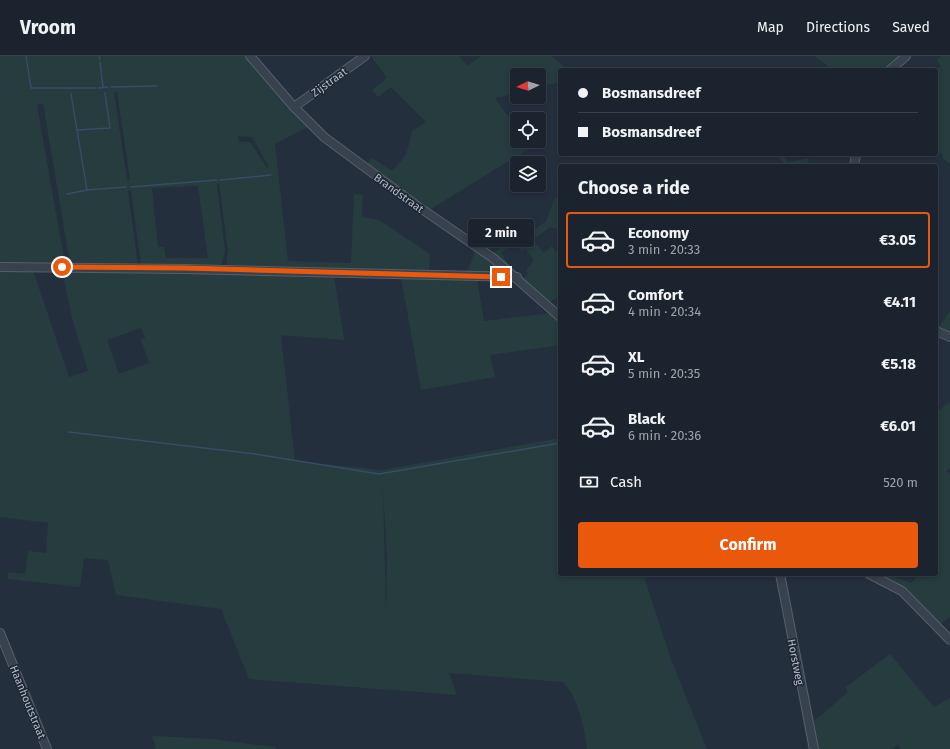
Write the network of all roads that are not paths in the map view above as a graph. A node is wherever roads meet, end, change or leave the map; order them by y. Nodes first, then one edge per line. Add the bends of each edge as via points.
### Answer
1 (250, 56) edge
2 (365, 56) edge
3 (906, 56) edge
4 (892, 68) edge
5 (294, 107) junction
6 (0, 267) edge
7 (517, 277) junction
8 (558, 315) edge
9 (938, 333) edge
10 (950, 337) edge
11 (780, 576) edge
12 (873, 576) edge
13 (0, 633) edge
14 (950, 640) edge
15 (47, 749) edge
16 (814, 749) edge

1 - 5 street, Brandstraat
2 - 5 street, Zijstraat
3 - 4 street
5 - 7 street, Brandstraat via 324,137
6 - 7 street via 185,268
7 - 8 street, Brandstraat
9 - 10 street
11 - 16 street, Horstweg
12 - 14 street via 902,591
13 - 15 street, Haanhoutstraat

